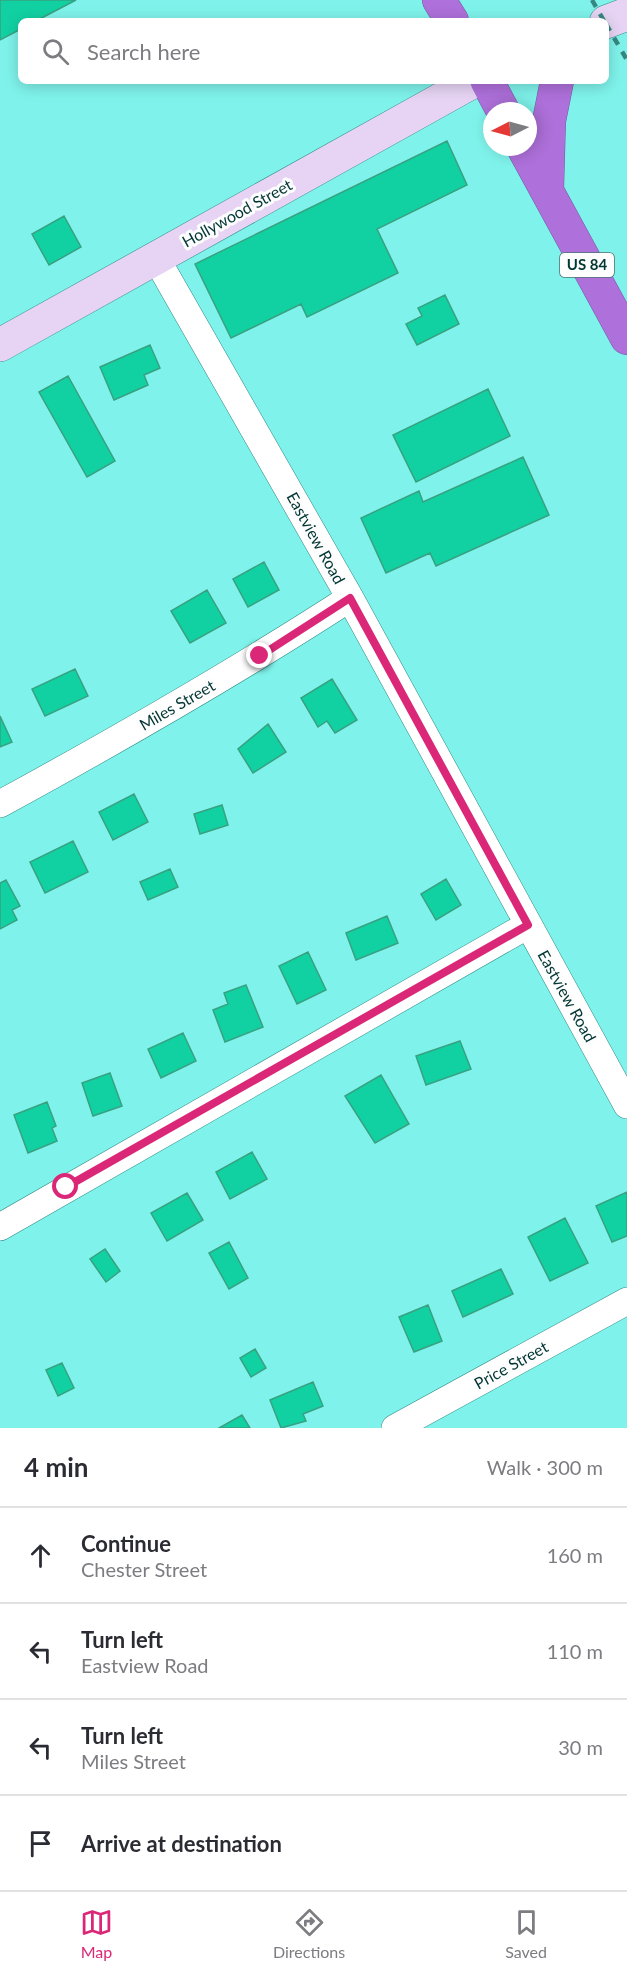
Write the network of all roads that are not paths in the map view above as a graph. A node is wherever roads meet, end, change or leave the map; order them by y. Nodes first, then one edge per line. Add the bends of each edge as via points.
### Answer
1 (439, 0) edge
2 (627, 14) edge
3 (450, 18) edge
4 (609, 21) edge
5 (469, 84) edge
6 (489, 84) edge
7 (556, 84) edge
8 (498, 102) edge
9 (528, 156) edge
10 (547, 192) junction
11 (156, 258) junction
12 (627, 338) edge
13 (0, 345) edge
14 (350, 598) junction
15 (0, 804) edge
16 (528, 925) junction
17 (627, 1105) edge
18 (0, 1227) edge
19 (627, 1301) edge
20 (395, 1428) edge

1 - 3 highway
2 - 4 street
5 - 11 street, Hollywood Street
6 - 8 highway
7 - 10 highway via 549,121
9 - 10 highway, US 84
10 - 12 highway, US 84
11 - 13 street, Hollywood Street
11 - 14 street, Eastview Road
14 - 15 street, Miles Street via 250,662
14 - 16 street, Eastview Road
16 - 17 street, Eastview Road
16 - 18 street
19 - 20 street, Price Street

